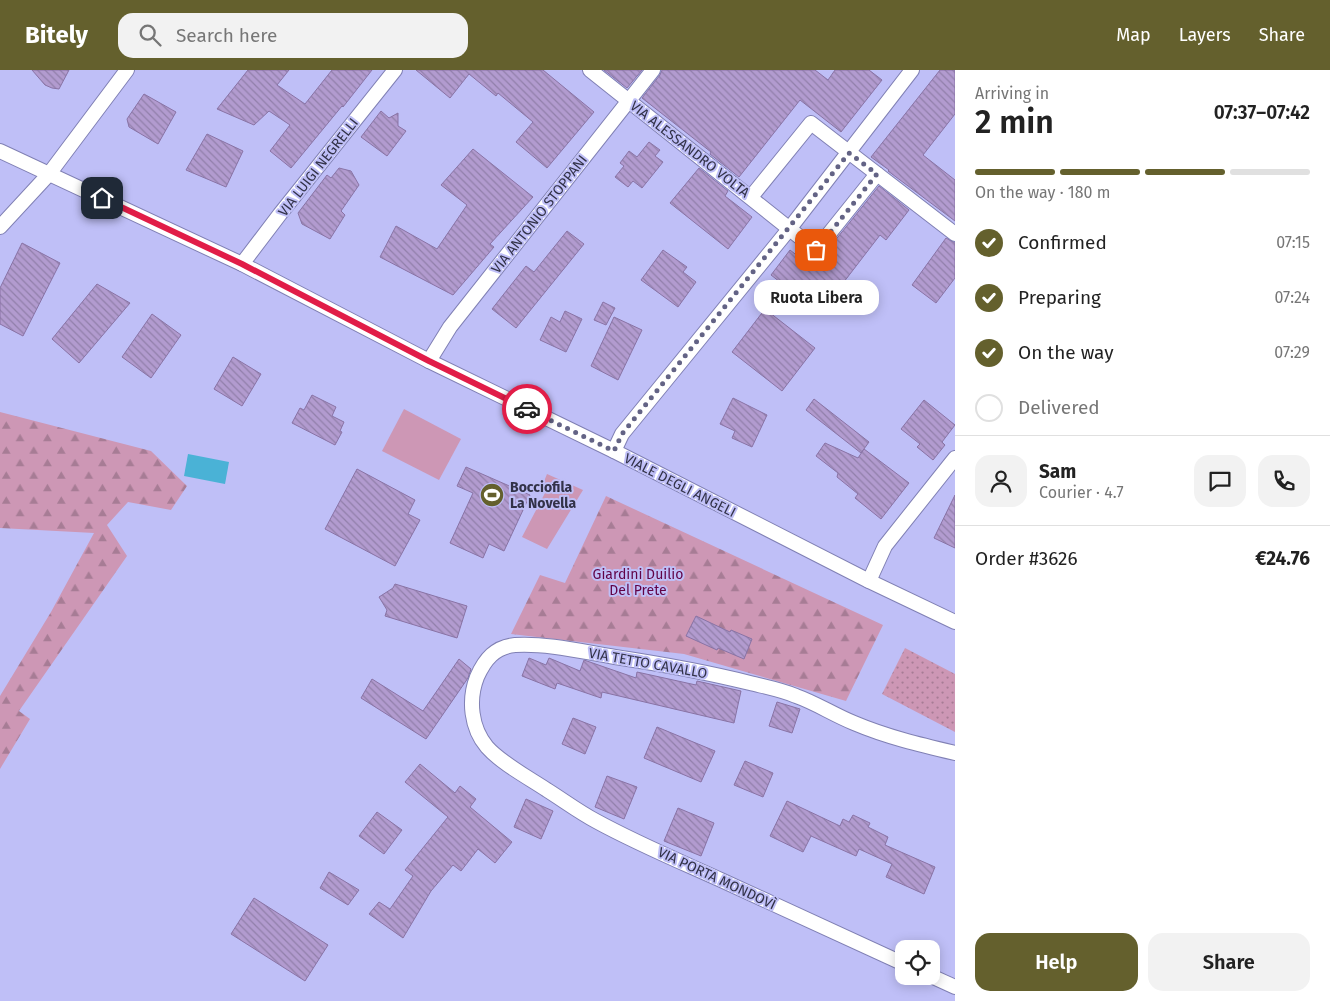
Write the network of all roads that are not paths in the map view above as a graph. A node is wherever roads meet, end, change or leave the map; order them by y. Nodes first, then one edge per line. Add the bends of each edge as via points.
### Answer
1 (127, 70) edge
2 (395, 70) edge
3 (590, 70) edge
4 (653, 70) edge
5 (912, 70) edge
6 (628, 100) junction
7 (0, 151) edge
8 (849, 153) junction
9 (49, 174) junction
10 (877, 174) junction
11 (751, 197) junction
12 (0, 227) edge
13 (790, 228) junction
14 (955, 234) edge
15 (242, 264) junction
16 (429, 361) junction
17 (614, 451) junction
18 (955, 458) edge
19 (869, 581) junction
20 (955, 622) edge
21 (955, 753) edge
22 (535, 782) joint
23 (895, 960) edge
24 (940, 980) edge
25 (955, 987) edge

1 - 9 street
2 - 15 street, VIA LUIGI NEGRELLI
3 - 6 street, VIA ALESSANDRO VOLTA
4 - 6 street, VIA ANTONIO STOPPANI
5 - 8 street
6 - 11 street, VIA ALESSANDRO VOLTA
6 - 16 street, VIA ANTONIO STOPPANI via 450,327
7 - 9 street, VIALE DEGLI ANGELI
8 - 10 street
8 - 11 street via 811,124
8 - 13 street
9 - 12 street
9 - 15 street, VIALE DEGLI ANGELI
10 - 13 street, VIA ALESSANDRO VOLTA via 816,250
10 - 14 street
11 - 13 street, VIA ALESSANDRO VOLTA
13 - 17 street via 622,434
15 - 16 street, VIALE DEGLI ANGELI
16 - 17 street, VIALE DEGLI ANGELI
17 - 19 street, VIALE DEGLI ANGELI
18 - 19 street via 885,546
19 - 20 street, VIALE DEGLI ANGELI
21 - 22 street, VIA TETTO CAVALLO via 880,734 796,696 730,678 573,650 513,646 491,654 483,665 476,681 472,715 477,732 488,748
22 - 23 street, VIA PORTA MONDOVÌ via 596,821
24 - 25 street

